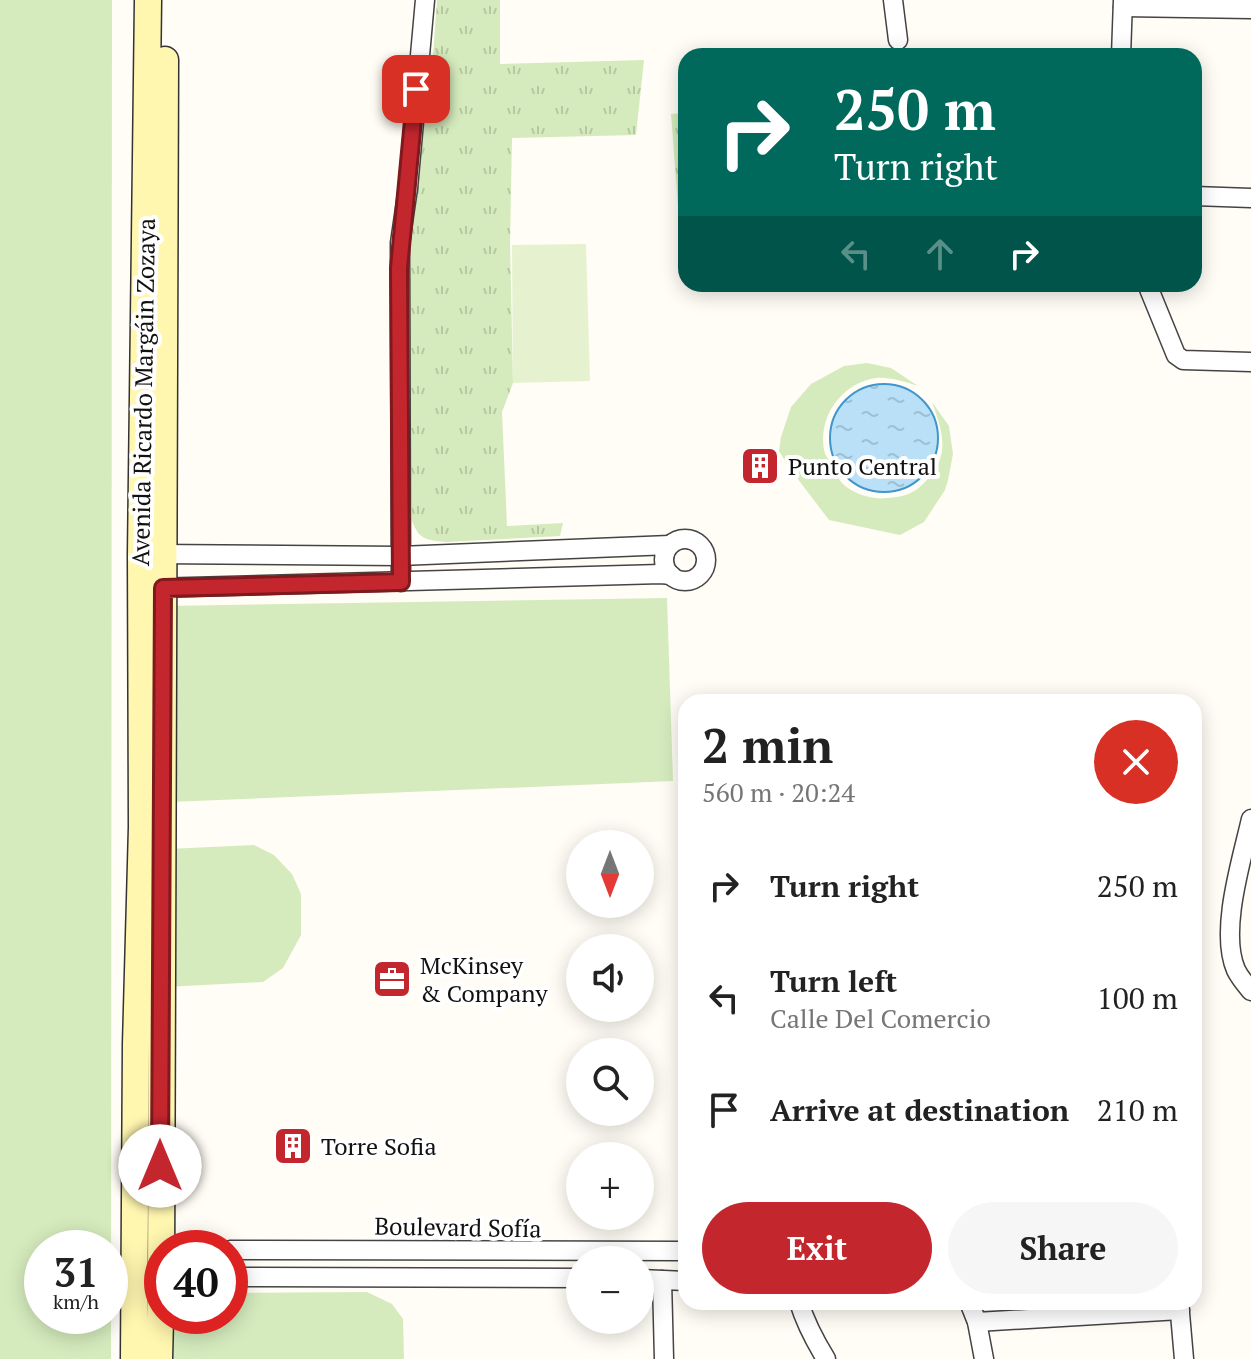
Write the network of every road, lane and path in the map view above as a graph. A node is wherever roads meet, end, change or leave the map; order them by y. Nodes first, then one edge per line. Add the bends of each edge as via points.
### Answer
1 (148, 0) edge
2 (166, 0) edge
3 (425, 0) edge
4 (893, 0) edge
5 (1123, 4) edge
6 (1251, 9) edge
7 (898, 40) dead end
8 (1121, 48) edge
9 (1202, 196) edge
10 (1251, 198) edge
11 (1150, 292) edge
12 (1251, 362) edge
13 (670, 545) junction
14 (152, 554) junction
15 (400, 556) junction
16 (671, 575) junction
17 (401, 582) junction
18 (152, 588) junction
19 (1251, 819) edge
20 (1251, 991) edge
21 (153, 1230) edge
22 (248, 1250) edge
23 (678, 1251) edge
24 (248, 1277) edge
25 (566, 1278) edge
26 (654, 1280) edge
27 (662, 1280) junction
28 (678, 1281) edge
29 (801, 1310) edge
30 (973, 1310) edge
31 (1128, 1310) edge
32 (1179, 1310) edge
33 (144, 1316) edge
34 (977, 1322) junction
35 (157, 1334) edge
36 (134, 1359) edge
37 (159, 1359) edge
38 (664, 1359) edge
39 (826, 1359) edge
40 (984, 1359) edge
41 (1184, 1359) edge

1 - 14 street, Avenida Ricardo Margáin Zozaya
2 - 14 street, Avenida Ricardo Margáin Zozaya
3 - 15 street via 400,255
4 - 7 street
5 - 6 street
5 - 8 street
9 - 10 street
11 - 12 street via 1172,350 1183,360
13 - 15 street
13 - 16 street via 664,560
13 - 16 street via 693,540 707,559 694,579
14 - 15 street
14 - 18 street, Avenida Ricardo Margáin Zozaya
15 - 17 street
16 - 17 street
17 - 18 street
18 - 21 street, Avenida Ricardo Margáin Zozaya
19 - 20 street via 1230,923 1236,971
22 - 23 street, Boulevard Sofía
24 - 25 street, Boulevard Sofía
26 - 27 street
27 - 28 street
27 - 38 street
29 - 39 street
30 - 34 street
31 - 34 street
32 - 41 street
33 - 36 street, Avenida Ricardo Margáin Zozaya
34 - 40 street
35 - 37 street, Avenida Ricardo Margáin Zozaya

